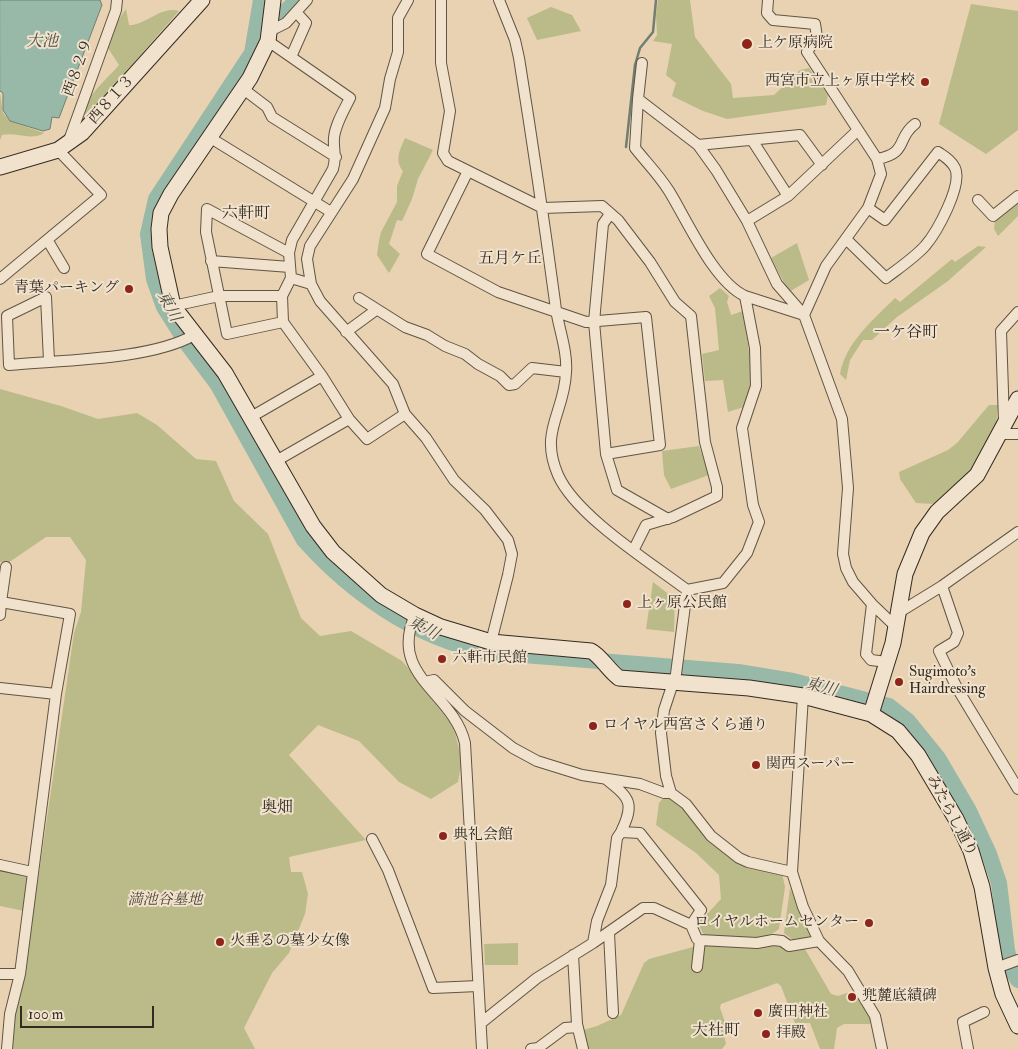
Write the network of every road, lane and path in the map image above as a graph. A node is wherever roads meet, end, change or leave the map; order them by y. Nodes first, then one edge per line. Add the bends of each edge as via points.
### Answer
1 (117, 0) edge
2 (202, 0) edge
3 (273, 0) edge
4 (307, 0) edge
5 (408, 0) edge
6 (441, 0) edge
7 (499, 0) edge
8 (768, 0) edge
9 (296, 12) junction
10 (270, 27) junction
11 (291, 57) junction
12 (642, 63) dead end
13 (242, 88) junction
14 (638, 99) junction
15 (915, 124) dead end
16 (857, 131) junction
17 (209, 137) junction
18 (752, 140) junction
19 (698, 145) junction
20 (63, 147) junction
21 (336, 157) junction
22 (877, 159) junction
23 (822, 165) junction
24 (0, 167) edge
25 (468, 171) junction
26 (788, 196) junction
27 (1018, 196) edge
28 (978, 200) dead end
29 (315, 202) junction
30 (543, 208) junction
31 (868, 208) junction
32 (331, 212) junction
33 (610, 214) junction
34 (747, 221) junction
35 (846, 239) junction
36 (48, 241) junction
37 (289, 253) junction
38 (211, 261) junction
39 (64, 268) dead end
40 (291, 272) junction
41 (0, 279) edge
42 (311, 284) junction
43 (219, 296) junction
44 (282, 296) junction
45 (745, 296) junction
46 (359, 298) dead end
47 (173, 306) junction
48 (376, 310) junction
49 (556, 311) junction
50 (1018, 312) edge
51 (804, 315) junction
52 (282, 322) junction
53 (594, 322) junction
54 (346, 332) junction
55 (194, 335) junction
56 (49, 361) junction
57 (566, 372) junction
58 (322, 376) junction
59 (1018, 399) edge
60 (405, 414) junction
61 (251, 417) junction
62 (349, 419) junction
63 (1003, 430) junction
64 (1018, 434) edge
65 (606, 454) junction
66 (276, 461) junction
67 (668, 519) junction
68 (1018, 532) edge
69 (634, 549) junction
70 (6, 568) dead end
71 (942, 586) junction
72 (687, 590) junction
73 (1, 597) edge
74 (872, 604) junction
75 (0, 615) edge
76 (897, 620) junction
77 (412, 622) junction
78 (491, 642) junction
79 (887, 662) junction
80 (674, 678) junction
81 (425, 682) junction
82 (0, 688) edge
83 (56, 694) junction
84 (803, 696) junction
85 (874, 706) junction
86 (604, 778) junction
87 (1018, 789) edge
88 (671, 793) junction
89 (621, 832) junction
90 (372, 839) dead end
91 (0, 865) edge
92 (32, 872) junction
93 (792, 872) junction
94 (691, 924) junction
95 (609, 933) junction
96 (700, 940) junction
97 (819, 941) junction
98 (593, 943) junction
99 (573, 955) junction
100 (1009, 963) edge
101 (697, 967) dead end
102 (0, 974) edge
103 (20, 974) junction
104 (478, 986) junction
105 (984, 1012) dead end
106 (614, 1013) dead end
107 (481, 1024) junction
108 (1018, 1026) edge
109 (577, 1027) junction
110 (7, 1049) edge
111 (482, 1049) edge
112 (531, 1049) edge
113 (583, 1049) edge
114 (882, 1049) edge
115 (968, 1049) edge

1 - 20 street, 西８２９ via 116,10
2 - 20 street, 西８１３ via 82,133
3 - 10 street
4 - 9 street
5 - 32 street via 398,18 398,52 385,108 353,179
6 - 25 street via 441,63 450,111 443,153 448,161
7 - 30 street via 515,40
8 - 16 street via 767,13 774,20 815,24 817,37 806,52
9 - 10 street via 286,23
9 - 11 street via 306,23
10 - 11 street
10 - 13 street
11 - 21 street via 350,98 335,130
12 - 14 street
13 - 17 street
13 - 21 street via 267,107 272,117
14 - 19 street
14 - 45 street via 635,148 668,189 724,280
15 - 22 street via 906,132 902,146 896,152
16 - 22 street
16 - 23 street
17 - 29 street
17 - 47 street via 161,213 160,248
18 - 19 street
18 - 23 street via 800,134
18 - 26 street
19 - 34 street
20 - 24 street, 西８１３
20 - 36 street via 101,195
21 - 29 street
22 - 31 street via 881,174
23 - 26 street
25 - 30 street
25 - 49 street via 427,254 498,292
26 - 34 street
27 - 28 street via 993,216
29 - 32 street
29 - 37 street via 292,240
30 - 33 street via 602,206
30 - 49 street
31 - 35 street
31 - 35 street via 886,220 938,152 956,169 956,188 934,234 924,247 886,278
32 - 42 street via 310,246 307,259
33 - 53 street via 603,224
33 - 67 street via 650,262 675,302 691,316 705,442 717,496
34 - 51 street via 777,284
35 - 51 street via 826,266
36 - 39 street
36 - 41 street
37 - 38 street via 207,209 206,232
37 - 40 street
38 - 40 street
38 - 43 street
40 - 42 street
40 - 44 street
42 - 54 street via 320,301
43 - 44 street
43 - 47 street
43 - 52 street via 227,334
44 - 52 street
45 - 51 street
45 - 72 street via 754,348 756,386 742,428 752,505 759,522 746,553 723,583
46 - 48 street
47 - 55 street
48 - 54 street
48 - 57 street via 405,327 466,354 509,385 515,384 532,368
49 - 53 street
49 - 57 street
50 - 63 street via 1000,332
51 - 74 street via 842,419 848,488 843,554 846,568 852,582
52 - 58 street
53 - 65 street
53 - 65 street via 646,318 660,445
54 - 60 street via 393,384
55 - 56 street via 180,343 143,352
55 - 61 street via 225,373
56 - 56 street via 9,365 7,316 46,297
57 - 69 street via 564,395 551,428 550,445 558,474 577,503
58 - 61 street
58 - 62 street
59 - 63 street
60 - 62 street via 368,440
60 - 78 street via 426,438 454,480 485,510 508,540 512,554
61 - 66 street
62 - 66 street
63 - 64 street
63 - 76 street via 977,475 928,522 905,574
65 - 67 street via 617,490
66 - 77 street via 333,552
67 - 69 street via 646,526
68 - 71 street
69 - 72 street
70 - 73 street
71 - 76 street
71 - 87 street via 958,633 954,642 939,651 957,688
72 - 80 street
73 - 75 street
73 - 83 street via 70,614
74 - 76 street
74 - 79 street via 866,654 872,660
76 - 79 street
77 - 78 street
77 - 81 street via 409,656 414,669
78 - 80 street, みたらし通り via 586,650 598,656 619,678
79 - 85 street
80 - 84 street, みたらし通り
80 - 88 street via 661,733
81 - 86 street via 434,680 465,711 513,748 537,761
81 - 104 street via 462,730 466,743
82 - 83 street
83 - 92 street
84 - 85 street, みたらし通り
84 - 93 street
85 - 100 street, みたらし通り via 912,746 963,834
86 - 88 street
86 - 89 street via 626,795 630,804 630,814
88 - 93 street via 686,804 711,836 739,858
89 - 94 street via 640,833 700,910
89 - 98 street via 617,838 611,885 596,921
90 - 104 street via 388,870 433,988
91 - 92 street
92 - 103 street
93 - 97 street
94 - 95 street via 654,908 643,908
94 - 96 street
95 - 98 street
95 - 106 street
96 - 97 street via 757,943 773,940 789,946
96 - 101 street
97 - 114 street via 848,971 864,996 875,1016
98 - 99 street
99 - 107 street via 536,978
99 - 109 street
100 - 108 street, みたらし通り via 1002,994
102 - 103 street
103 - 110 street via 10,1014
104 - 107 street
105 - 115 street via 963,1022
107 - 111 street
109 - 112 street via 565,1028 538,1048
109 - 113 street

